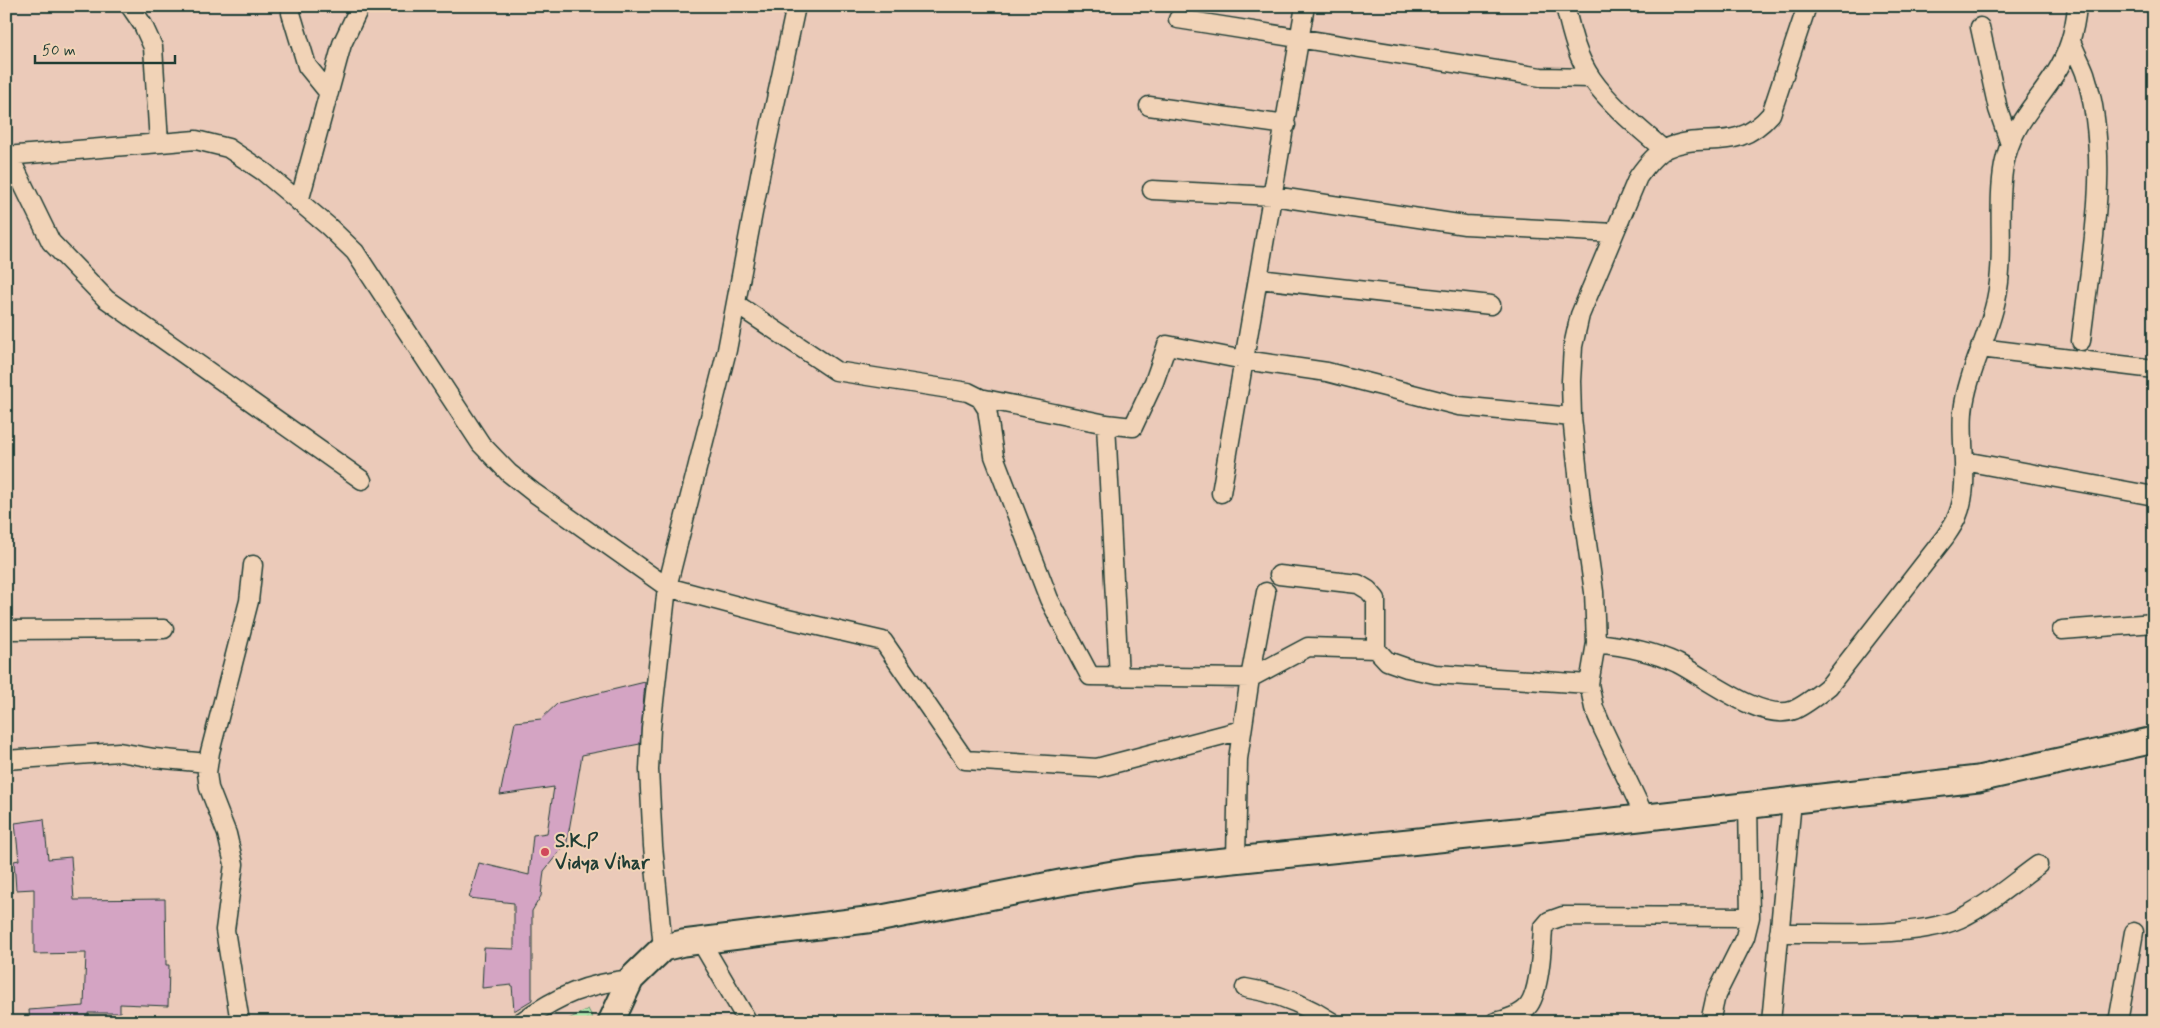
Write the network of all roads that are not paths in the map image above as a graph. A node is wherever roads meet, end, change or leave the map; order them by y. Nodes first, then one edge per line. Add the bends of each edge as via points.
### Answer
1 (130, 6) edge
2 (291, 6) edge
3 (360, 6) edge
4 (796, 6) edge
5 (1305, 6) edge
6 (1565, 6) edge
7 (1807, 6) edge
8 (2077, 6) edge
9 (1178, 19) dead end
10 (1980, 27) dead end
11 (1300, 39) junction
12 (2070, 41) junction
13 (1591, 78) junction
14 (329, 92) junction
15 (1149, 106) dead end
16 (1286, 125) junction
17 (159, 143) junction
18 (2010, 144) junction
19 (1664, 150) junction
20 (7, 156) edge
21 (1152, 190) dead end
22 (1273, 196) junction
23 (299, 202) junction
24 (1614, 233) junction
25 (1259, 279) junction
26 (736, 304) junction
27 (1491, 305) dead end
28 (2081, 341) dead end
29 (1980, 348) junction
30 (1244, 360) junction
31 (2154, 369) edge
32 (980, 398) junction
33 (1572, 417) junction
34 (1106, 424) junction
35 (1964, 461) junction
36 (362, 480) dead end
37 (1221, 493) dead end
38 (2154, 496) edge
39 (253, 565) dead end
40 (1279, 575) dead end
41 (667, 587) junction
42 (1266, 592) dead end
43 (2154, 623) edge
44 (6, 630) edge
45 (164, 630) dead end
46 (2062, 630) dead end
47 (1596, 643) junction
48 (1376, 650) junction
49 (1119, 676) junction
50 (1250, 678) junction
51 (1589, 684) junction
52 (1242, 730) junction
53 (2154, 740) edge
54 (6, 760) edge
55 (208, 763) junction
56 (1792, 801) junction
57 (1748, 804) junction
58 (1645, 817) junction
59 (1236, 859) junction
60 (2038, 865) dead end
61 (1750, 917) junction
62 (2134, 932) dead end
63 (1779, 933) junction
64 (700, 940) junction
65 (663, 948) junction
66 (631, 979) junction
67 (1245, 988) dead end
68 (240, 1022) edge
69 (521, 1022) edge
70 (611, 1022) edge
71 (748, 1022) edge
72 (1332, 1022) edge
73 (1495, 1022) edge
74 (1710, 1022) edge
75 (1771, 1022) edge
76 (2118, 1022) edge

1 - 17 street via 153,47
2 - 14 street via 307,66
3 - 14 street via 342,44
4 - 26 street
5 - 11 street
6 - 13 street via 1573,37
7 - 19 street via 1771,114 1762,125 1744,136 1721,142 1684,142
8 - 12 street
9 - 11 street
10 - 18 street via 1998,109
11 - 13 street via 1541,77
11 - 16 street
12 - 18 street via 2056,73 2024,115
12 - 28 street via 2090,92 2098,174 2097,209
13 - 19 street
14 - 23 street
15 - 16 street
16 - 22 street
17 - 20 street
17 - 23 street via 196,140 228,148 264,172
18 - 29 street via 2004,166 1999,286
19 - 24 street via 1638,177
20 - 36 street via 51,242 106,299
21 - 22 street
22 - 24 street via 1465,225
22 - 25 street
23 - 41 street via 355,252 481,444 509,473
24 - 33 street via 1580,315 1573,346
25 - 27 street
25 - 30 street
26 - 32 street via 836,371 968,392
26 - 41 street
29 - 31 street
29 - 35 street via 1963,413
30 - 33 street via 1327,372 1460,406
30 - 34 street via 1167,345 1133,427
30 - 37 street
32 - 34 street
32 - 49 street via 987,409 994,456 1055,612 1090,676
33 - 47 street via 1594,592
34 - 49 street
35 - 38 street
35 - 47 street via 1961,504 1946,537 1829,686 1792,711 1747,704 1656,654
39 - 55 street via 248,601
40 - 48 street via 1358,584 1368,590 1376,599
41 - 52 street via 883,641 965,760 1097,768
41 - 65 street via 649,770
42 - 50 street
43 - 46 street
44 - 45 street
47 - 51 street
48 - 50 street via 1308,647
48 - 51 street via 1386,661 1435,674
49 - 50 street
50 - 52 street
51 - 58 street via 1594,708
52 - 59 street via 1238,759
53 - 56 main road via 1978,779
54 - 55 street via 120,752
55 - 68 street via 209,788 227,834 234,864 225,930
56 - 57 main road
56 - 63 street
57 - 58 main road
57 - 61 street
58 - 59 main road
59 - 64 main road via 1137,870 882,918
60 - 63 street via 1965,916 1949,923 1900,931
61 - 73 street via 1564,916 1550,921 1543,928 1534,995 1528,1006
61 - 74 street via 1745,937 1716,995
62 - 76 street
63 - 75 street
64 - 65 main road
64 - 71 street
65 - 66 main road
66 - 69 street via 578,989
66 - 70 main road
67 - 72 street via 1297,1002

